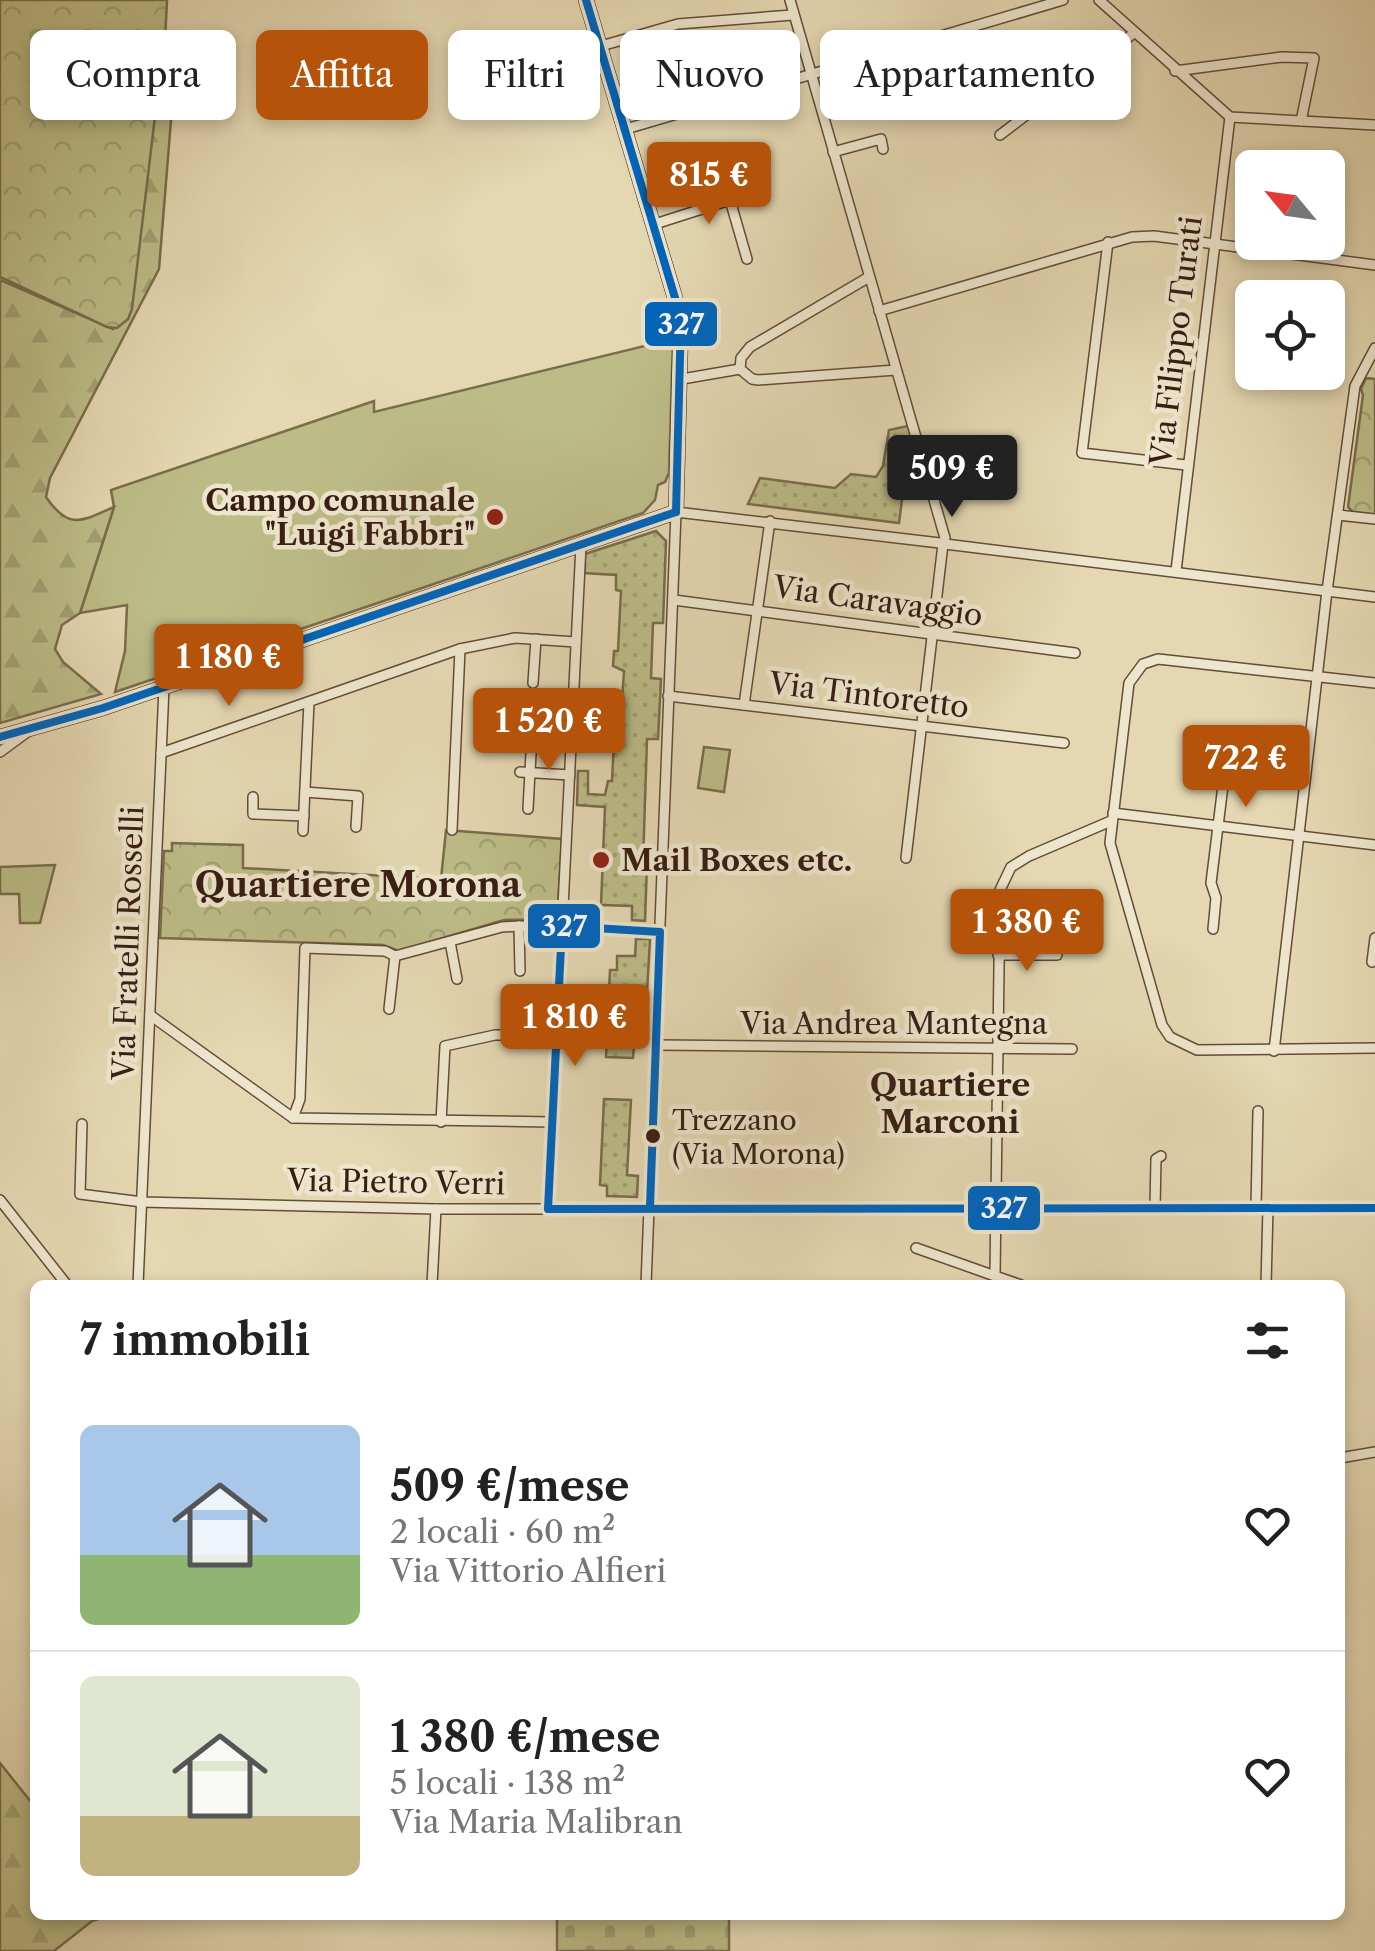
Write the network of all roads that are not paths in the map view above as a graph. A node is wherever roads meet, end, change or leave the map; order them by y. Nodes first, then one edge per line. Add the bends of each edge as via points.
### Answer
1 (586, 0) edge
2 (790, 0) edge
3 (1063, 0) edge
4 (1099, 0) edge
5 (792, 15) junction
6 (595, 30) edge
7 (1134, 32) junction
8 (600, 46) joint
9 (1175, 71) junction
10 (810, 76) junction
11 (1230, 117) junction
12 (1301, 122) junction
13 (1375, 125) edge
14 (626, 130) junction
15 (1000, 135) dead end
16 (883, 150) dead end
17 (832, 152) junction
18 (655, 224) junction
19 (1108, 242) junction
20 (1212, 243) junction
21 (748, 259) dead end
22 (1375, 265) edge
23 (869, 277) junction
24 (878, 311) junction
25 (1375, 348) edge
26 (740, 370) junction
27 (896, 370) junction
28 (682, 379) junction
29 (1186, 466) junction
30 (676, 512) junction
31 (1338, 514) junction
32 (1375, 519) edge
33 (770, 522) junction
34 (943, 542) junction
35 (581, 544) junction
36 (1176, 566) junction
37 (1327, 591) junction
38 (1375, 597) edge
39 (674, 600) junction
40 (758, 610) junction
41 (933, 634) junction
42 (536, 639) junction
43 (576, 642) junction
44 (460, 649) junction
45 (1075, 652) dead end
46 (1318, 677) junction
47 (533, 683) dead end
48 (1375, 684) edge
49 (164, 687) junction
50 (668, 696) junction
51 (309, 702) junction
52 (744, 705) junction
53 (922, 726) junction
54 (30, 729) junction
55 (532, 735) dead end
56 (0, 737) edge
57 (1064, 743) dead end
58 (0, 752) edge
59 (161, 753) junction
60 (1227, 753) dead end
61 (525, 773) junction
62 (570, 775) junction
63 (305, 792) junction
64 (254, 797) dead end
65 (528, 809) dead end
66 (304, 816) junction
67 (1112, 817) junction
68 (1217, 826) junction
69 (356, 827) dead end
70 (452, 830) dead end
71 (303, 831) dead end
72 (1299, 836) junction
73 (1375, 845) edge
74 (906, 858) dead end
75 (519, 926) junction
76 (562, 926) junction
77 (1213, 929) dead end
78 (660, 932) junction
79 (1375, 938) edge
80 (450, 942) junction
81 (998, 954) junction
82 (1057, 955) dead end
83 (395, 956) junction
84 (1372, 962) dead end
85 (520, 971) dead end
86 (457, 979) dead end
87 (389, 1010) dead end
88 (150, 1015) junction
89 (557, 1035) junction
90 (656, 1045) junction
91 (998, 1048) junction
92 (1375, 1048) edge
93 (1072, 1049) dead end
94 (1274, 1051) junction
95 (1258, 1110) dead end
96 (292, 1118) junction
97 (441, 1122) junction
98 (552, 1122) junction
99 (82, 1124) dead end
100 (1162, 1156) dead end
101 (0, 1200) edge
102 (142, 1202) junction
103 (650, 1207) junction
104 (997, 1207) junction
105 (1155, 1207) junction
106 (1256, 1208) junction
107 (1268, 1208) junction
108 (1375, 1208) edge
109 (436, 1209) junction
110 (548, 1209) junction
111 (916, 1248) dead end
112 (996, 1276) junction
113 (63, 1280) edge
114 (138, 1280) edge
115 (432, 1280) edge
116 (646, 1280) edge
117 (1007, 1280) edge
118 (1266, 1280) edge
119 (1375, 1452) edge
120 (1345, 1457) edge

1 - 6 main road
2 - 5 street
3 - 10 street
4 - 7 street
5 - 8 street via 678,24
5 - 10 street
7 - 9 street
7 - 15 street
8 - 14 main road
9 - 11 street
9 - 12 street via 1314,58
10 - 14 street
10 - 17 street
11 - 12 street
11 - 20 street, Via Filippo Turati
12 - 13 street
14 - 18 main road
16 - 17 street via 881,140
17 - 23 street
18 - 21 street via 730,200
18 - 28 main road via 681,318
19 - 20 street via 1154,236
19 - 24 street
19 - 29 street via 1082,453
20 - 22 street
20 - 29 street, Via Filippo Turati
23 - 24 street
23 - 26 street via 750,347
24 - 27 street
25 - 31 street via 1355,386
26 - 27 street via 758,380
26 - 28 street
27 - 34 street
28 - 30 main road
29 - 36 street, Via Filippo Turati
30 - 33 street
30 - 35 main road
30 - 39 street
31 - 32 street
31 - 37 street
33 - 34 street
33 - 40 street
34 - 36 street
34 - 41 street
35 - 43 street
35 - 49 main road
36 - 37 street
37 - 38 street
37 - 46 street
39 - 40 street, Via Caravaggio
39 - 50 street
40 - 41 street, Via Caravaggio
40 - 52 street
41 - 45 street, Via Caravaggio
41 - 53 street
42 - 43 street
42 - 44 street
42 - 47 street
43 - 62 street
44 - 51 street
44 - 70 street
46 - 48 street
46 - 67 street via 1158,658 1142,664 1129,683
46 - 72 street
49 - 54 main road
49 - 59 street, Via Fratelli Rosselli
50 - 52 street, Via Tintoretto
50 - 78 street
51 - 59 street
51 - 63 street
52 - 53 street, Via Tintoretto
53 - 57 street, Via Tintoretto
53 - 74 street
54 - 56 main road
54 - 58 street
55 - 61 street
59 - 88 street, Via Fratelli Rosselli
60 - 68 street
61 - 62 street
61 - 65 street
62 - 76 street
63 - 66 street
63 - 69 street via 358,796
64 - 66 street via 253,814
66 - 71 street
67 - 68 street
67 - 81 street via 1011,867 1000,890
67 - 94 street via 1110,843 1170,1037 1198,1050
68 - 72 street
68 - 77 street
72 - 73 street
72 - 94 street
75 - 76 street
75 - 80 street
75 - 85 street
76 - 78 street
76 - 89 street
78 - 90 street
79 - 84 street
80 - 83 street
80 - 86 street
81 - 82 street
81 - 91 street
83 - 87 street
83 - 96 street via 305,948 300,1099
88 - 96 street
88 - 102 street, Via Fratelli Rosselli
89 - 97 street via 495,1035 445,1046
89 - 98 street
90 - 91 street, Via Andrea Mantegna
90 - 103 street
91 - 93 street, Via Andrea Mantegna
91 - 104 street
92 - 94 street
95 - 106 street
96 - 97 street
97 - 98 street
98 - 110 street
99 - 102 street via 80,1194
100 - 105 street via 1156,1159
101 - 113 street
102 - 109 street, Via Pietro Verri
102 - 114 street, Via Fratelli Rosselli
103 - 104 street, Via Pietro Verri
103 - 110 street, Via Pietro Verri
103 - 116 street
104 - 105 street, Via Pietro Verri
104 - 112 street
105 - 106 street, Via Pietro Verri
106 - 107 street, Via Pietro Verri
107 - 108 street, Via Pietro Verri
107 - 118 street
109 - 110 street, Via Pietro Verri
109 - 115 street
111 - 112 street
112 - 117 street
119 - 120 street

